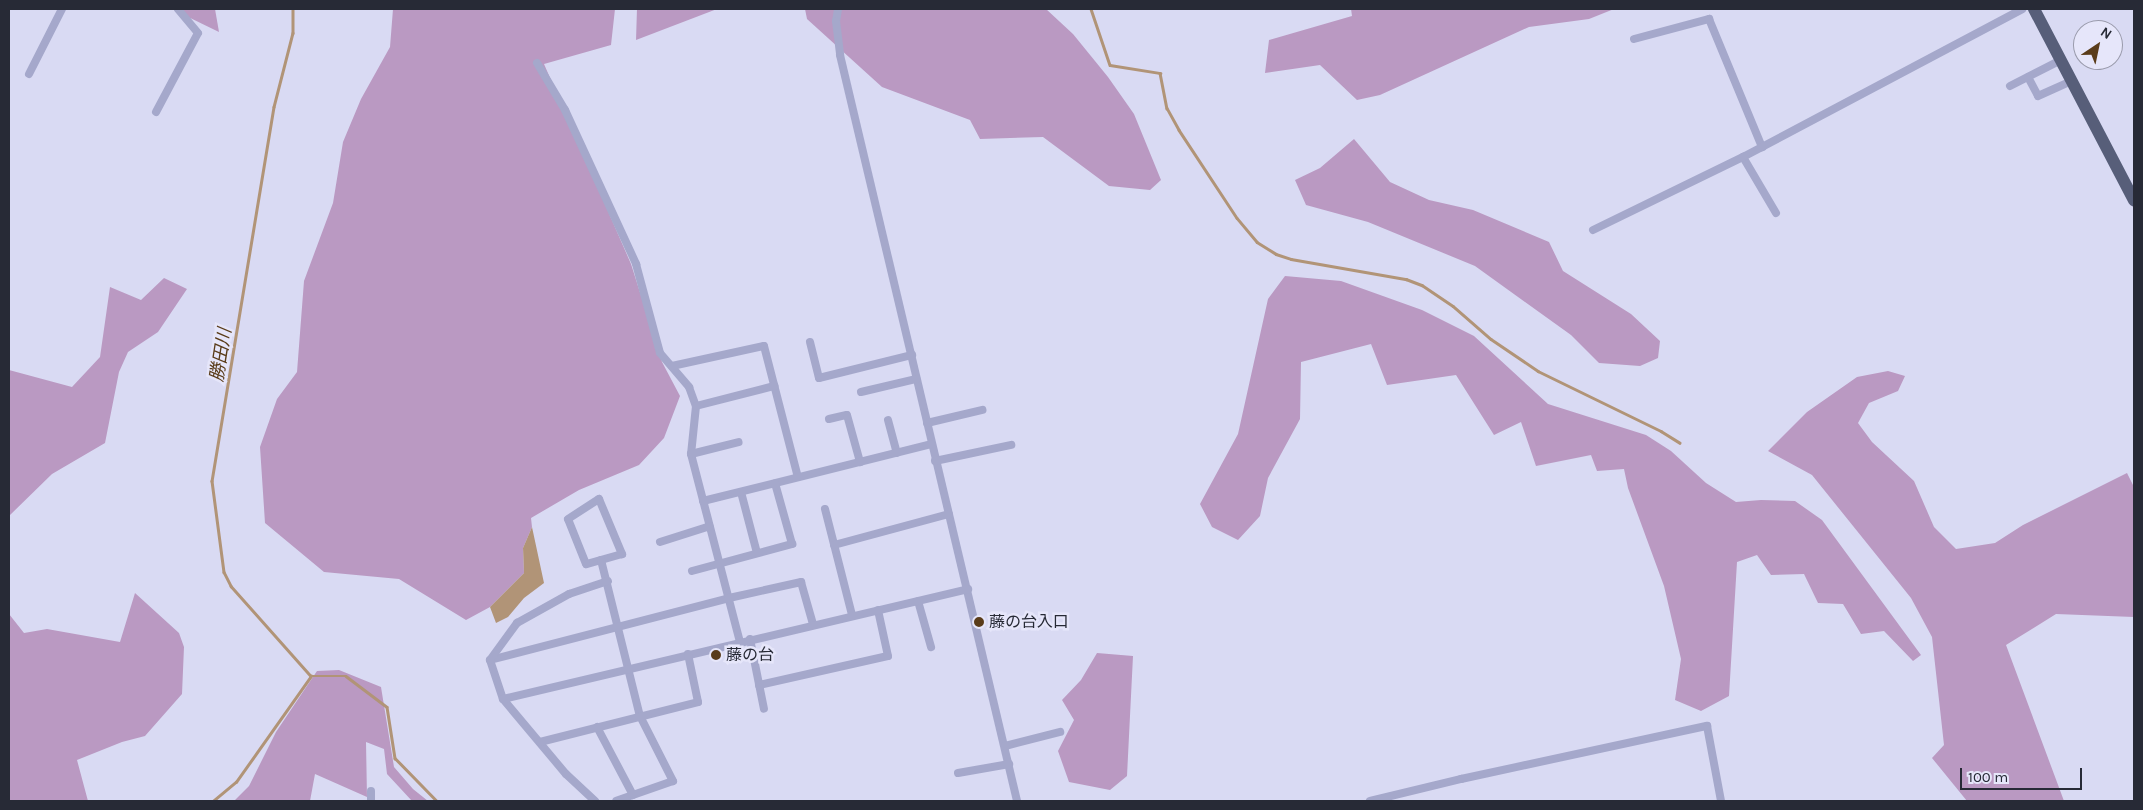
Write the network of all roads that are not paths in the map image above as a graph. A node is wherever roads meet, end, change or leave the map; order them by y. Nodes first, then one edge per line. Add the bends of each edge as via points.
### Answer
1 (62, 9) edge
2 (178, 9) edge
3 (838, 9) edge
4 (2022, 9) edge
5 (2034, 9) edge
6 (1634, 39) dead end
7 (2061, 60) junction
8 (537, 63) dead end
9 (29, 74) dead end
10 (2028, 76) junction
11 (2072, 81) junction
12 (2010, 86) dead end
13 (156, 112) dead end
14 (1762, 147) junction
15 (1743, 157) junction
16 (2134, 200) edge
17 (1776, 213) dead end
18 (1593, 230) dead end
19 (810, 342) dead end
20 (912, 355) junction
21 (672, 366) junction
22 (916, 379) junction
23 (774, 386) junction
24 (861, 392) dead end
25 (696, 406) junction
26 (982, 410) dead end
27 (829, 419) dead end
28 (888, 420) dead end
29 (927, 423) junction
30 (739, 442) dead end
31 (931, 444) junction
32 (1011, 445) dead end
33 (897, 453) junction
34 (691, 454) junction
35 (935, 461) junction
36 (860, 462) junction
37 (798, 477) junction
38 (775, 483) junction
39 (740, 492) junction
40 (703, 501) junction
41 (825, 509) dead end
42 (949, 514) junction
43 (710, 526) junction
44 (660, 542) dead end
45 (834, 545) junction
46 (757, 553) junction
47 (601, 560) junction
48 (720, 562) junction
49 (692, 571) dead end
50 (608, 581) junction
51 (968, 589) junction
52 (729, 598) junction
53 (918, 601) junction
54 (878, 610) junction
55 (852, 615) junction
56 (813, 624) junction
57 (619, 627) junction
58 (750, 639) junction
59 (740, 642) junction
60 (931, 647) dead end
61 (688, 654) junction
62 (490, 660) junction
63 (629, 669) junction
64 (759, 686) junction
65 (503, 699) junction
66 (764, 708) dead end
67 (640, 716) junction
68 (597, 727) junction
69 (1060, 732) dead end
70 (540, 742) junction
71 (1005, 746) junction
72 (1009, 764) junction
73 (958, 773) dead end
74 (371, 791) dead end
75 (633, 795) junction
76 (371, 801) edge
77 (595, 801) edge
78 (616, 801) edge
79 (1017, 801) edge
80 (1370, 801) edge
81 (1721, 801) edge

1 - 9 street
2 - 13 street via 198,33
3 - 20 street via 836,21 840,54
4 - 14 street
5 - 7 main road
6 - 14 street via 1708,20
7 - 10 street
7 - 11 main road
8 - 21 street via 565,110 636,264 660,353
10 - 11 street via 2038,96
10 - 12 street
11 - 16 main road
14 - 15 street
15 - 17 street
15 - 18 street
19 - 20 street via 819,378
20 - 22 street
21 - 23 street via 764,346
21 - 25 street via 689,387
22 - 24 street
22 - 29 street
23 - 25 street
23 - 37 street
25 - 34 street
26 - 29 street
27 - 36 street via 847,415
28 - 33 street
29 - 31 street
30 - 34 street
31 - 33 street
31 - 35 street
32 - 35 street
33 - 36 street
34 - 40 street
35 - 42 street
36 - 37 street
37 - 38 street
38 - 39 street
38 - 46 street via 792,544
39 - 40 street
39 - 46 street
40 - 43 street
41 - 45 street
42 - 45 street
42 - 51 street
43 - 44 street
43 - 48 street
45 - 55 street
46 - 48 street
47 - 47 street via 622,554 599,499 568,520 586,564
47 - 50 street
48 - 49 street
48 - 52 street
50 - 57 street
50 - 62 street via 569,594 517,623
51 - 53 street
51 - 71 street
52 - 56 street via 801,582
52 - 57 street
52 - 59 street
53 - 54 street
53 - 60 street
54 - 55 street
54 - 64 street via 888,656
55 - 56 street
56 - 58 street
57 - 62 street
57 - 63 street
58 - 59 street
58 - 64 street
59 - 61 street
61 - 63 street
61 - 67 street via 698,702
62 - 65 street
63 - 65 street
63 - 67 street
64 - 66 street
65 - 70 street
67 - 68 street
67 - 75 street via 673,780
68 - 70 street
68 - 75 street
69 - 71 street
70 - 77 street via 566,774
71 - 72 street
72 - 73 street
72 - 79 street
74 - 76 street
75 - 78 street
80 - 81 street via 1707,726

